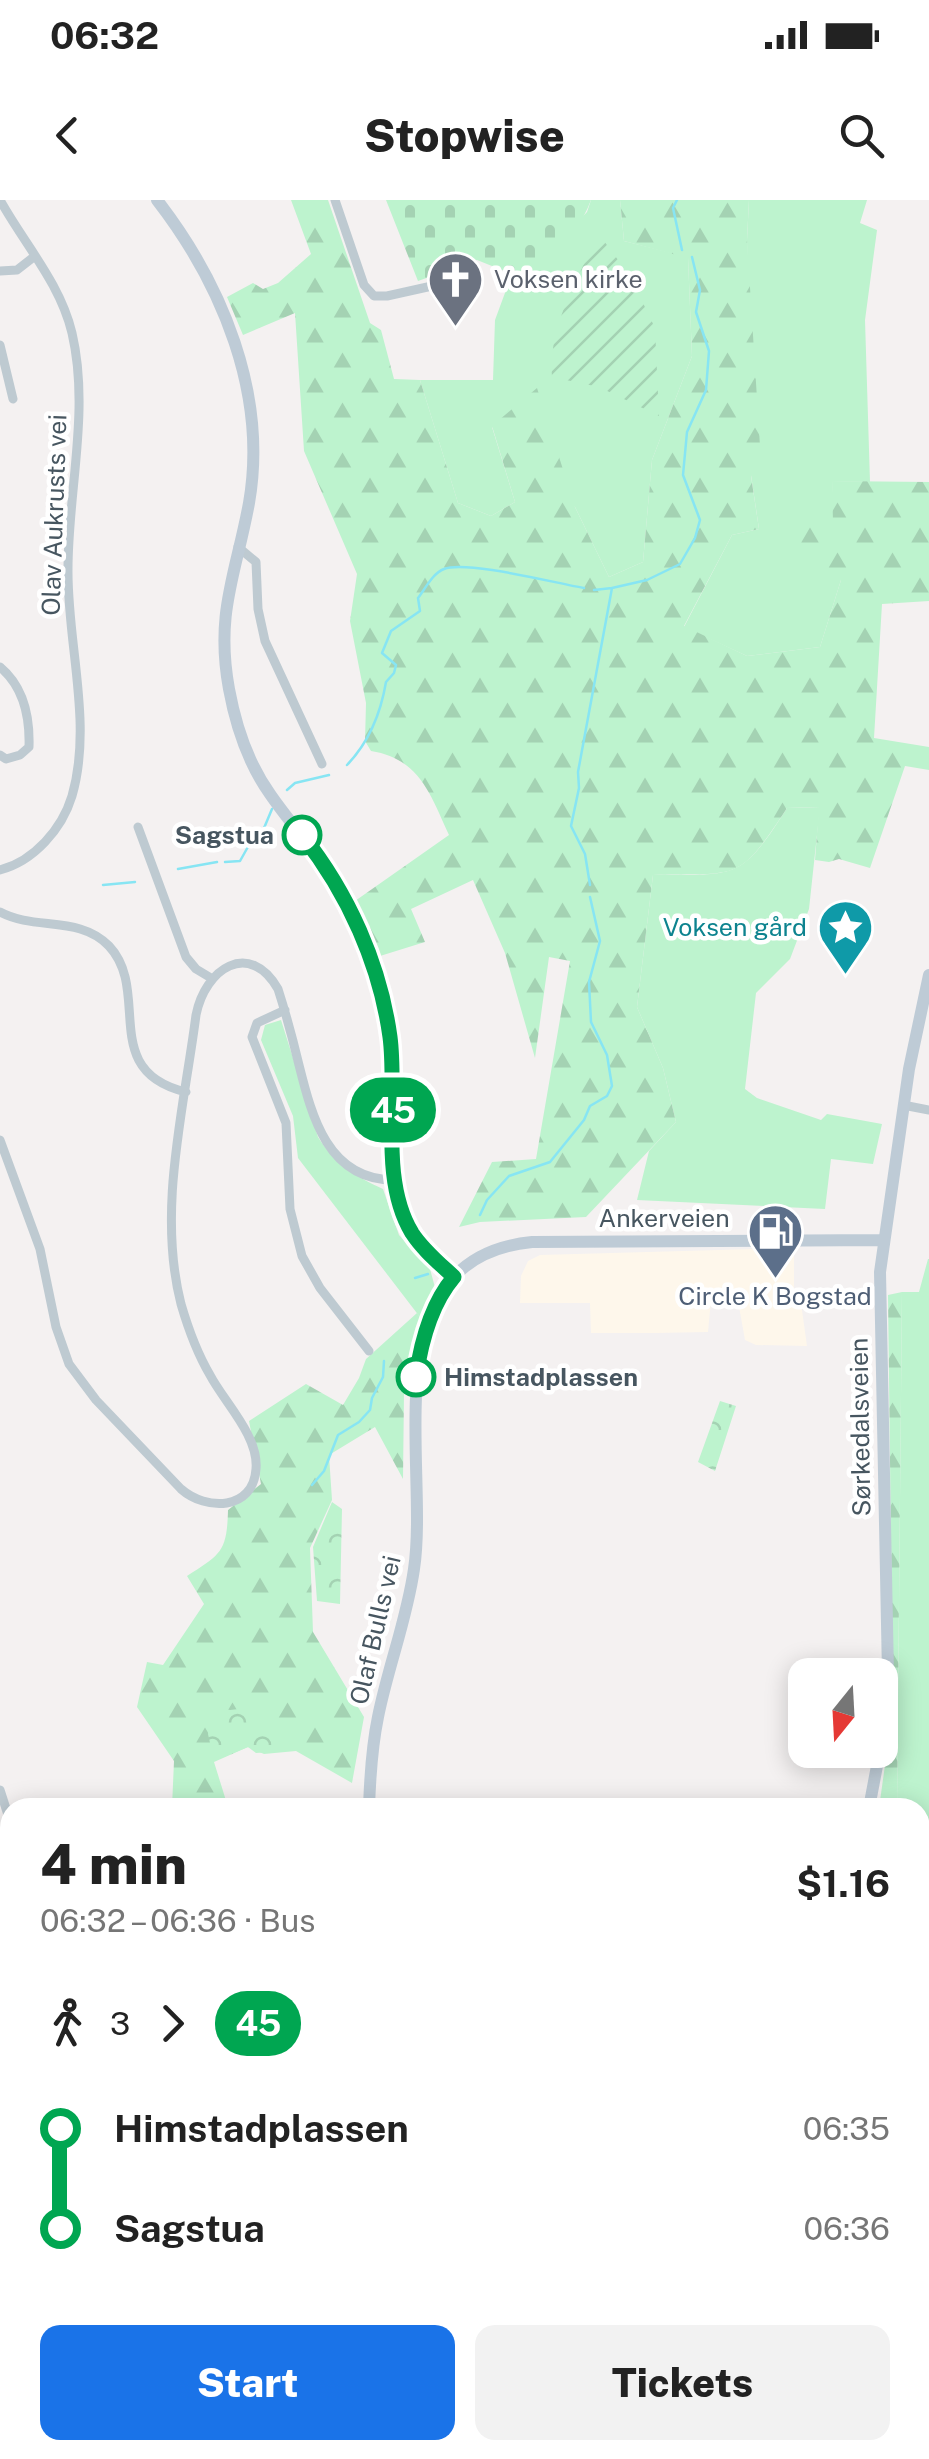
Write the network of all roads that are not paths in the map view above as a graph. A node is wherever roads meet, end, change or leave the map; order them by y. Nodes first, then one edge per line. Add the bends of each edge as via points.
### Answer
1 (0, 200) edge
2 (157, 200) edge
3 (335, 200) edge
4 (35, 256) junction
5 (0, 271) edge
6 (468, 278) dead end
7 (0, 345) edge
8 (12, 399) dead end
9 (238, 547) junction
10 (0, 667) edge
11 (0, 755) edge
12 (322, 764) dead end
13 (138, 826) dead end
14 (0, 870) edge
15 (0, 912) edge
16 (929, 974) edge
17 (212, 978) junction
18 (285, 1010) junction
19 (186, 1092) junction
20 (903, 1105) junction
21 (929, 1110) edge
22 (0, 1140) edge
23 (394, 1180) junction
24 (884, 1240) junction
25 (454, 1277) junction
26 (423, 1342) joint
27 (369, 1351) dead end
28 (888, 1658) edge
29 (876, 1768) edge
30 (369, 1798) edge
31 (871, 1798) edge

1 - 4 street, Olav Aukrusts vei
2 - 9 main road via 210,280 238,353 253,461
3 - 6 street via 374,296
4 - 5 street via 17,270
4 - 14 street, Olav Aukrusts vei via 62,300 77,365 68,580 79,755 60,822 27,856
7 - 8 street
9 - 12 street via 256,562 265,640
9 - 23 main road via 224,632 233,711 258,775 337,885 369,956 391,1046
10 - 11 street via 20,688 30,725 29,746 20,755
13 - 17 street via 186,957
15 - 19 street via 26,922 76,926 108,946 120,967 130,1040 140,1062 158,1082
16 - 20 main road, Sørkedalsveien
17 - 18 street via 230,965 258,968 275,983
17 - 19 street via 198,1005
18 - 23 street via 324,1142 354,1170
18 - 27 street via 257,1023 252,1038 286,1123 297,1242 312,1274
19 - 22 street via 172,1218 177,1286 200,1357 256,1456 254,1482 228,1504 204,1504 188,1494 76,1376 58,1336 36,1234
20 - 21 street
20 - 24 main road, Sørkedalsveien
23 - 25 main road via 411,1231
24 - 25 main road, Ankerveien via 532,1242 491,1251
24 - 28 main road, Sørkedalsveien
25 - 26 main road, Ankerveien
26 - 30 main road, Olaf Bulls vei via 414,1403 416,1554 376,1724
29 - 31 main road, Sørkedalsveien

